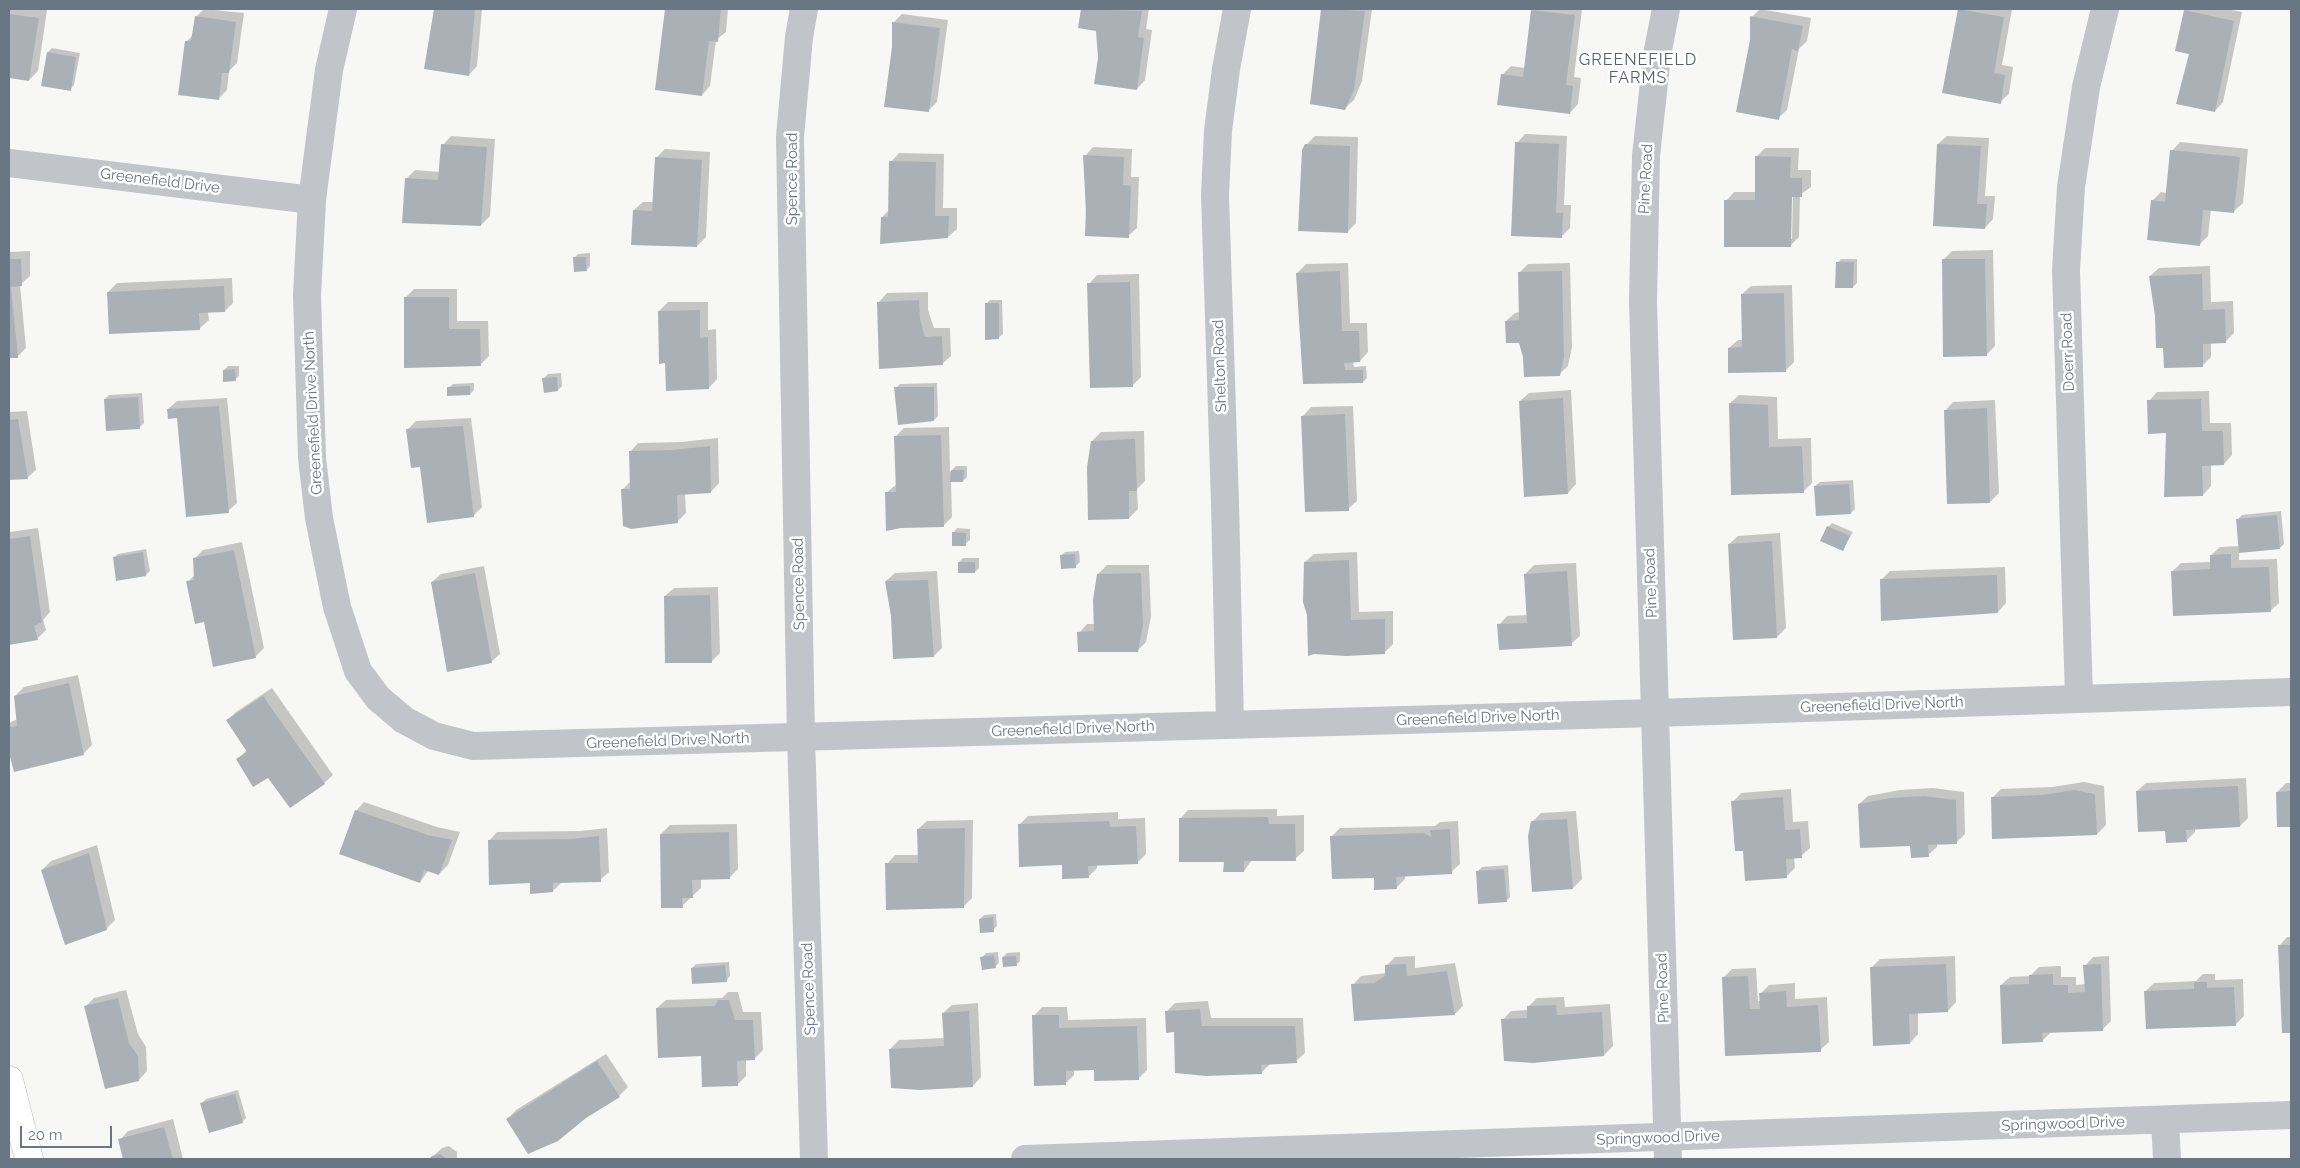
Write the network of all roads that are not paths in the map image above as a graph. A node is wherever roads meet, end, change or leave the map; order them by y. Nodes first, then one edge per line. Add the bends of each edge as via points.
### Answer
1 (343, 9) edge
2 (804, 9) edge
3 (1237, 9) edge
4 (1666, 9) edge
5 (2104, 9) edge
6 (9, 163) edge
7 (312, 200) junction
8 (2291, 692) edge
9 (2079, 698) junction
10 (1655, 713) junction
11 (1230, 724) junction
12 (802, 737) junction
13 (9, 1080) edge
14 (2291, 1115) edge
15 (2165, 1120) junction
16 (1668, 1148) edge
17 (29, 1159) edge
18 (814, 1159) edge
19 (1025, 1159) edge
20 (2167, 1159) edge

1 - 7 street, Greenefield Drive North via 329,70
2 - 12 street, Spence Road via 790,137
3 - 11 street, Shelton Road via 1218,131 1214,195
4 - 10 street, Pine Road via 1657,55 1646,156 1643,302
5 - 9 street, Doerr Road via 2086,88 2072,178 2066,270
6 - 7 street, Greenefield Drive
7 - 12 street, Greenefield Drive North via 307,295 312,458 319,518 337,608 358,671 378,698 404,720 434,736 473,746
8 - 9 street, Greenefield Drive North
9 - 10 street, Greenefield Drive North
10 - 11 street, Greenefield Drive North
10 - 16 street, Pine Road
11 - 12 street, Greenefield Drive North
12 - 18 street, Spence Road
13 - 17 main road
14 - 15 street, Springwood Drive
15 - 16 street, Springwood Drive
15 - 20 street
16 - 19 street, Springwood Drive

